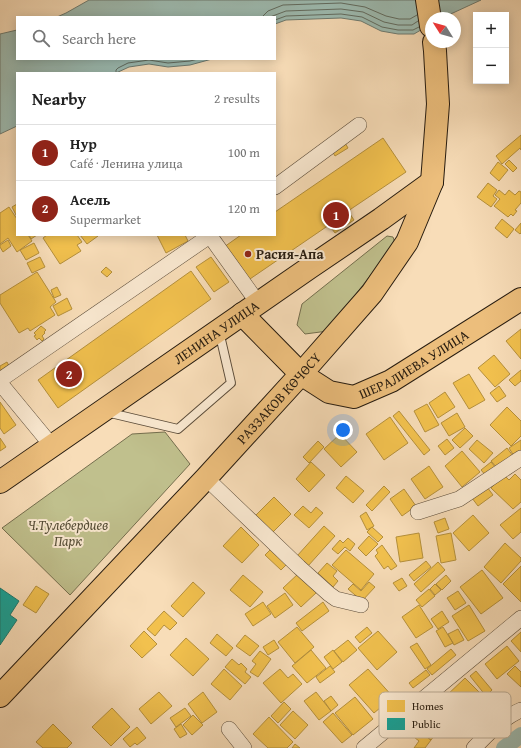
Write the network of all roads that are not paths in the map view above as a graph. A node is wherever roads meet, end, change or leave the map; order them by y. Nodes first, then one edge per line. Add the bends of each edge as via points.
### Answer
1 (426, 0) edge
2 (428, 12) edge
3 (434, 48) edge
4 (359, 125) dead end
5 (432, 182) junction
6 (276, 186) edge
7 (210, 236) edge
8 (521, 299) edge
9 (250, 308) junction
10 (219, 330) junction
11 (301, 374) junction
12 (0, 382) edge
13 (102, 411) junction
14 (52, 446) junction
15 (521, 458) edge
16 (206, 478) junction
17 (0, 482) edge
18 (418, 512) dead end
19 (361, 606) dead end
20 (521, 618) edge
21 (432, 692) edge
22 (0, 696) edge
23 (521, 710) edge
24 (511, 715) edge
25 (228, 729) dead end
26 (379, 736) edge
27 (484, 738) edge
28 (244, 748) edge
29 (364, 748) edge
30 (474, 748) edge

1 - 2 main road
3 - 5 main road, РАЗЗАКОВ КӨЧӨСҮ via 438,104
4 - 6 street
5 - 9 main road, ЛЕНИНА УЛИЦА
5 - 11 main road, РАЗЗАКОВ КӨЧӨСҮ via 407,242 372,293
7 - 9 street
7 - 12 street
8 - 11 main road, ШЕРАЛИЕВА УЛИЦА via 391,381 354,397 329,392
9 - 10 main road, ЛЕНИНА УЛИЦА
9 - 11 main road, ШЕРАЛИЕВА УЛИЦА
10 - 13 main road, ЛЕНИНА УЛИЦА
10 - 13 lane via 231,383 178,429
11 - 16 main road, РАЗЗАКОВ КӨЧӨСҮ
12 - 14 street
13 - 14 main road, ЛЕНИНА УЛИЦА
14 - 17 main road, ЛЕНИНА УЛИЦА
15 - 18 street via 459,499
16 - 19 street via 328,594
16 - 22 main road, РАЗЗАКОВ КӨЧӨСҮ
20 - 21 street
23 - 24 street
25 - 28 street
26 - 29 street
27 - 30 street

